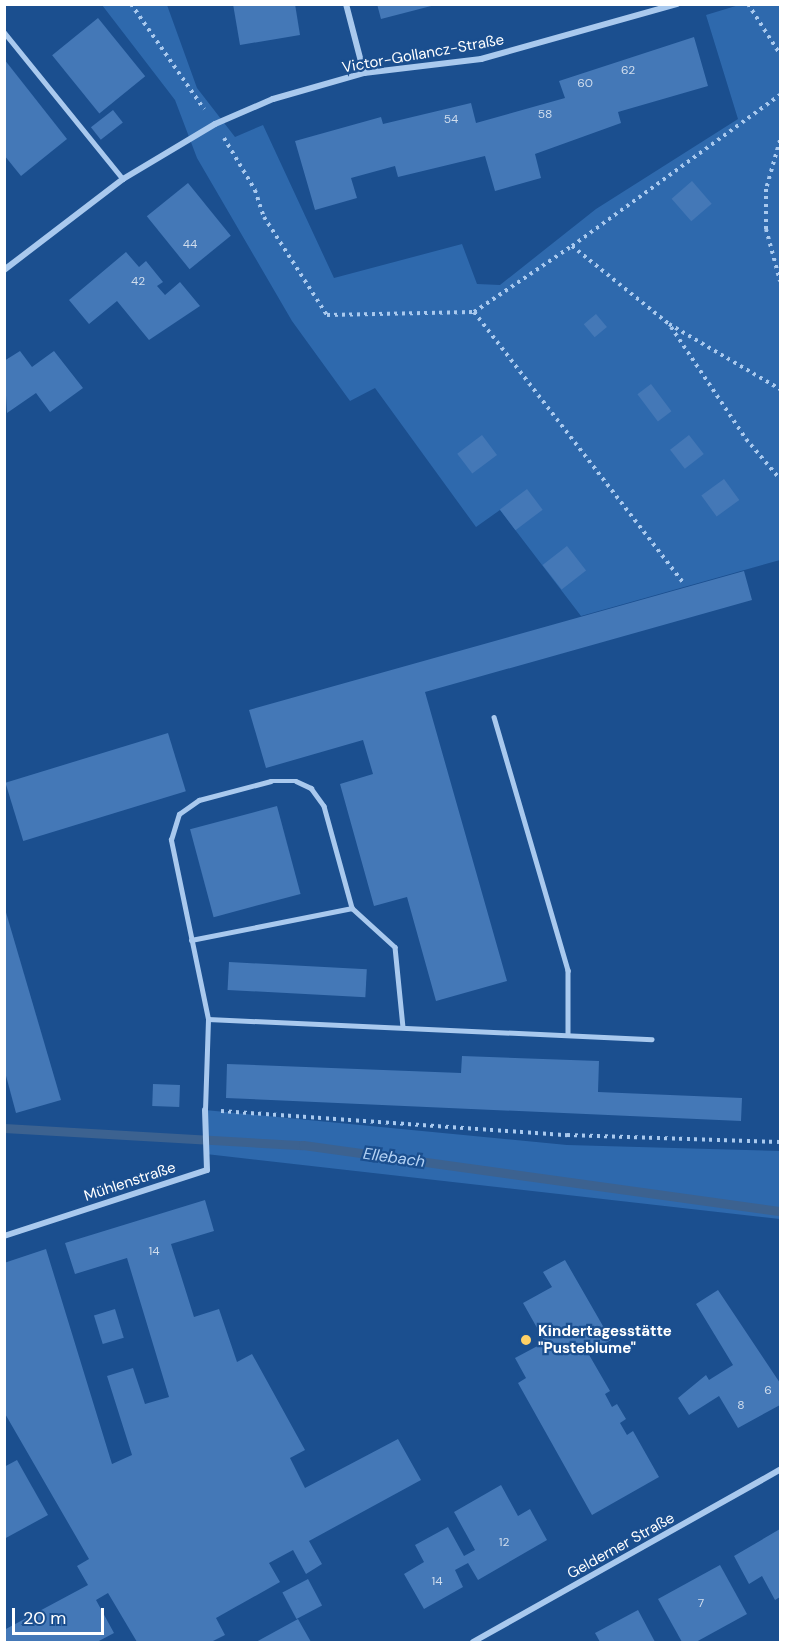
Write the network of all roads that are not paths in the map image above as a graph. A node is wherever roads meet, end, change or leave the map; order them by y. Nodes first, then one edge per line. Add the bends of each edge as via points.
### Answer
1 (346, 4) edge
2 (677, 4) edge
3 (4, 32) edge
4 (364, 73) junction
5 (123, 179) junction
6 (4, 270) edge
7 (494, 717) dead end
8 (352, 908) junction
9 (191, 940) junction
10 (208, 1019) junction
11 (402, 1027) junction
12 (568, 1035) junction
13 (652, 1039) dead end
14 (205, 1110) joint
15 (4, 1236) edge
16 (780, 1470) edge
17 (473, 1642) edge

1 - 4 street
2 - 4 street, Victor-Gollancz-Straße via 481,59
3 - 5 lane
4 - 5 street, Victor-Gollancz-Straße via 273,99 215,124
5 - 6 street, Victor-Gollancz-Straße
7 - 12 lane via 568,970
8 - 9 lane
8 - 9 lane via 324,806 311,788 271,781 199,800 179,814 171,840
8 - 11 lane via 395,947
9 - 10 lane
10 - 11 lane
10 - 14 lane
11 - 12 lane
12 - 13 lane
14 - 15 street, Mühlenstraße via 207,1170
16 - 17 street, Gelderner Straße

